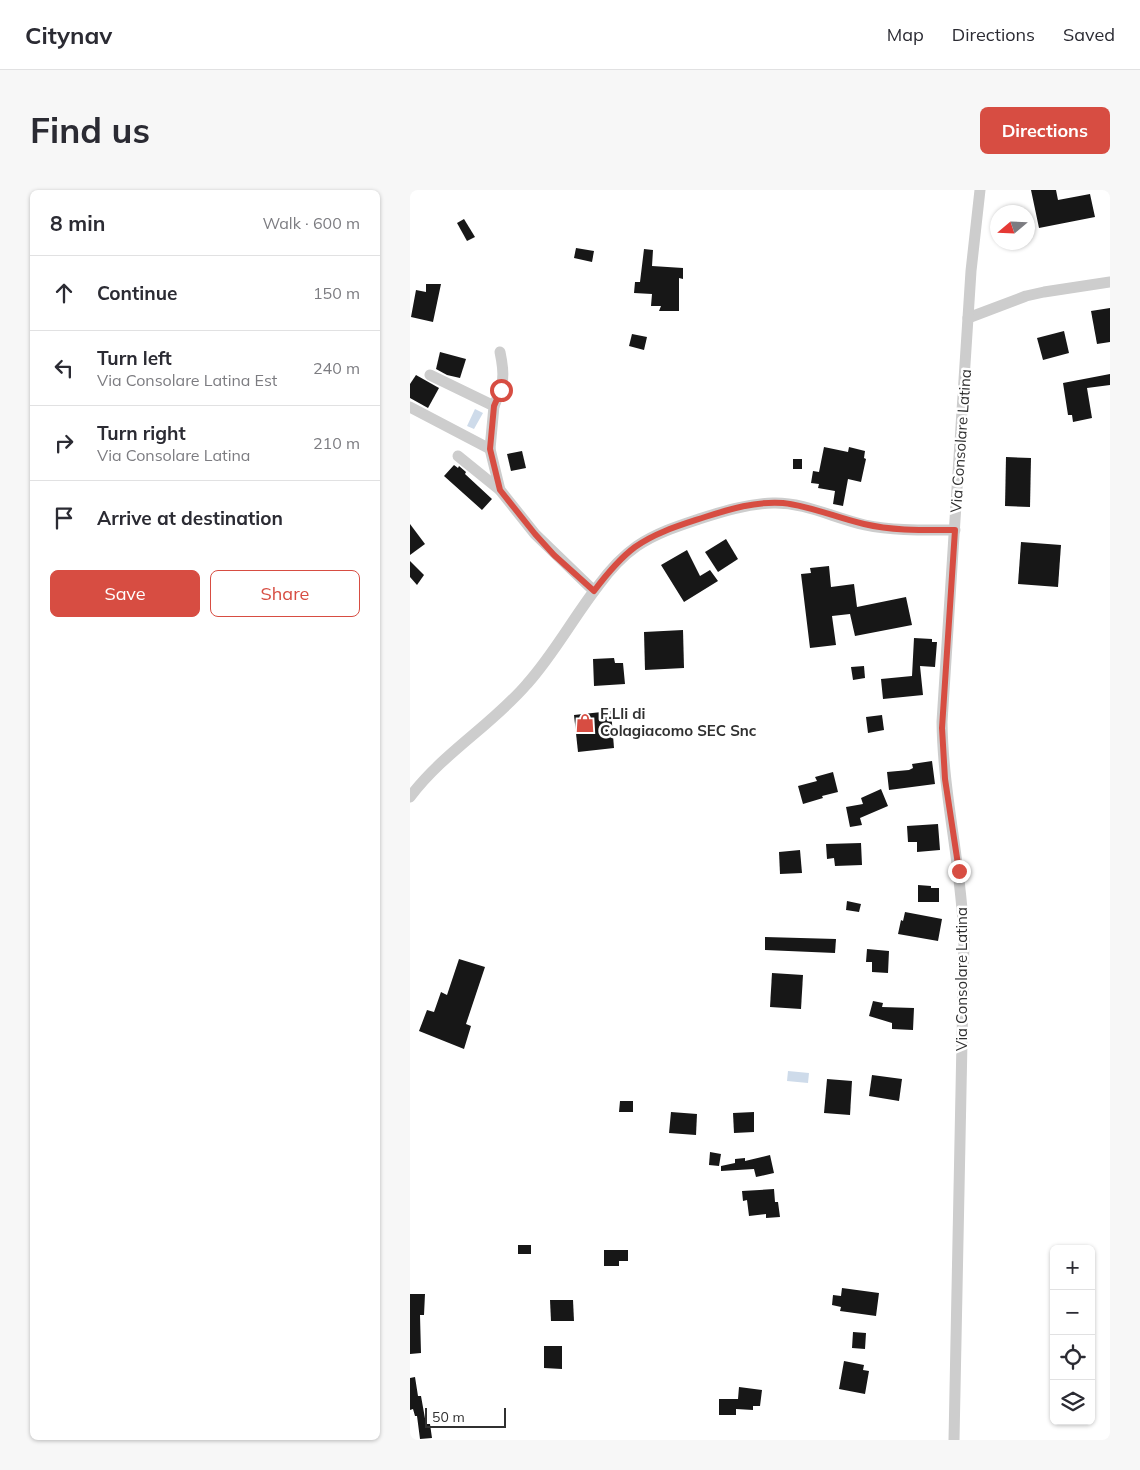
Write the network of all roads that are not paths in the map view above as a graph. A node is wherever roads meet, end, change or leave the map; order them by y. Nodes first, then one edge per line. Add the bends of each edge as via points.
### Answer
1 (980, 190) edge
2 (1110, 282) edge
3 (968, 318) junction
4 (500, 352) dead end
5 (430, 375) dead end
6 (494, 406) junction
7 (410, 407) edge
8 (490, 449) junction
9 (458, 456) dead end
10 (500, 490) junction
11 (955, 530) junction
12 (594, 591) junction
13 (410, 796) edge
14 (954, 1440) edge

1 - 3 street, Via Consolare Latina
2 - 3 street via 1026,296
3 - 11 street, Via Consolare Latina
4 - 6 street via 503,381
5 - 6 street
6 - 8 street
7 - 8 street
8 - 10 street
9 - 10 street
10 - 12 street via 554,555
11 - 12 street via 876,527 788,504 746,506 678,526 642,542 619,561
11 - 14 street, Via Consolare Latina via 942,722 964,941
12 - 13 street via 528,684 429,774

